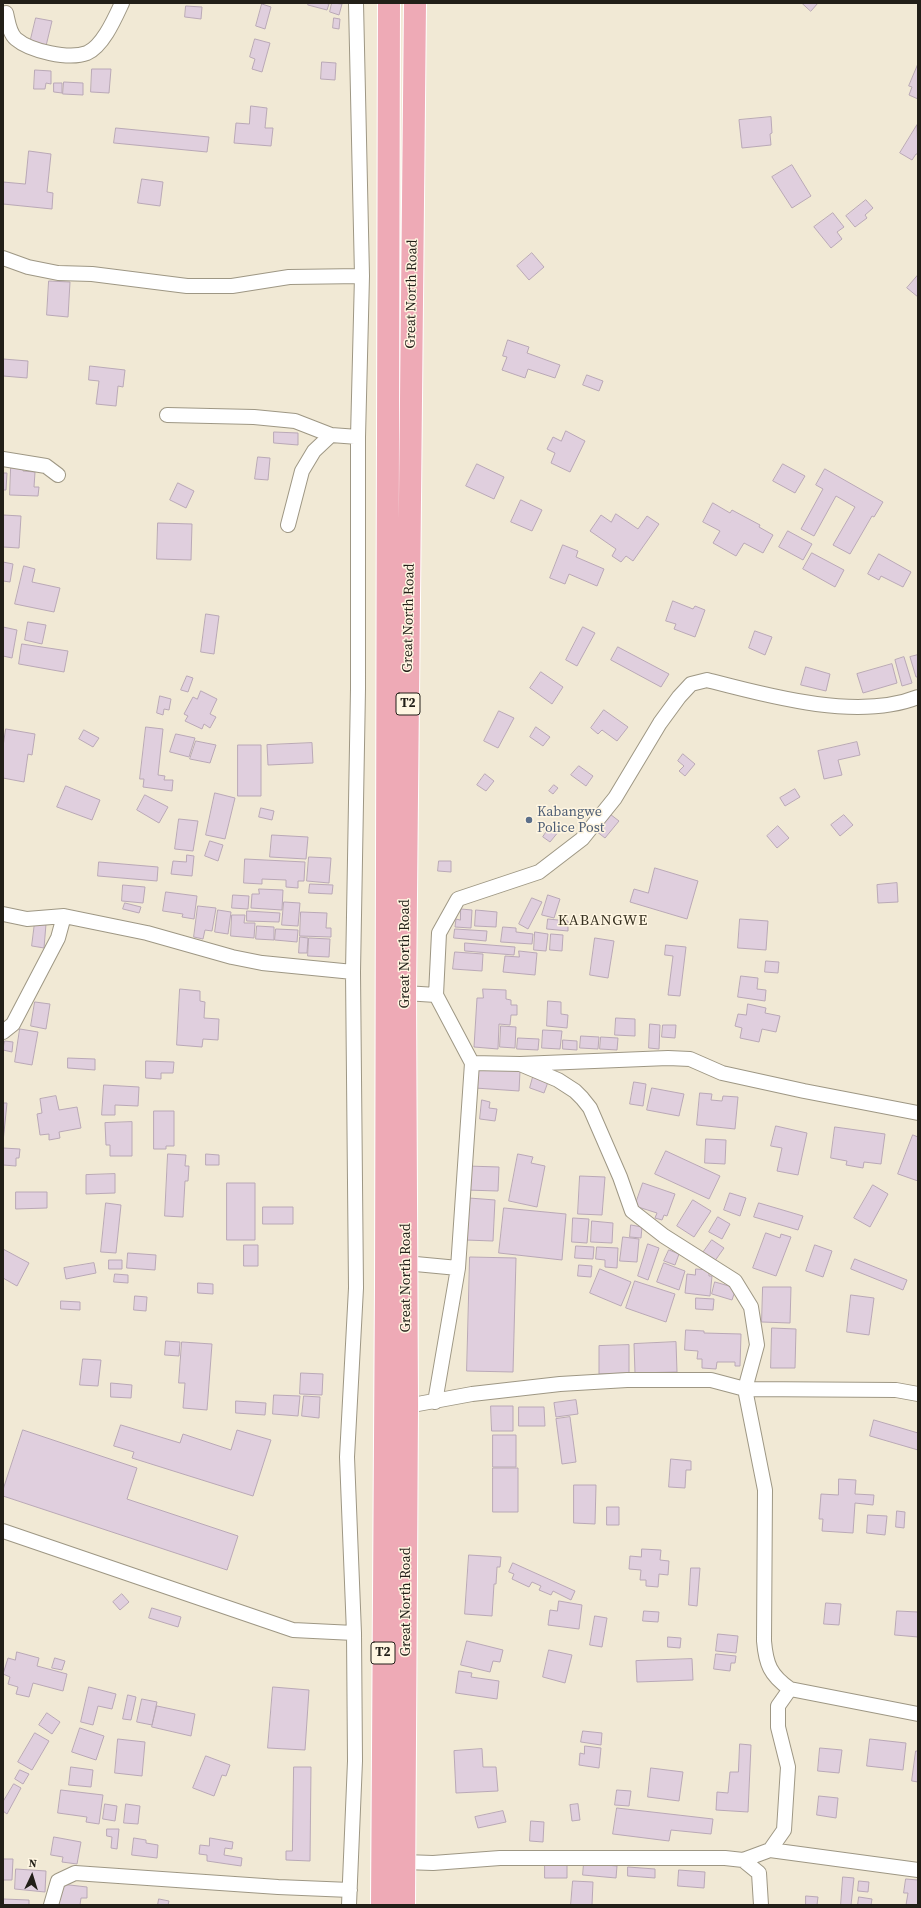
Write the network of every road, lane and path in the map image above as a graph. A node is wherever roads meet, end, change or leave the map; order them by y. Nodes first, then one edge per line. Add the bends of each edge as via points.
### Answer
1 (122, 3) edge
2 (356, 3) edge
3 (389, 3) edge
4 (415, 3) edge
5 (6, 13) dead end
6 (3, 258) edge
7 (362, 276) junction
8 (167, 415) dead end
9 (331, 435) junction
10 (358, 437) junction
11 (3, 459) edge
12 (58, 475) dead end
13 (288, 525) dead end
14 (918, 696) edge
15 (3, 914) edge
16 (64, 916) junction
17 (353, 972) junction
18 (405, 993) junction
19 (436, 994) junction
20 (3, 1032) edge
21 (472, 1063) junction
22 (520, 1064) junction
23 (918, 1112) edge
24 (405, 1263) junction
25 (458, 1268) junction
26 (745, 1389) junction
27 (918, 1394) edge
28 (435, 1402) junction
29 (407, 1406) junction
30 (3, 1531) edge
31 (354, 1633) junction
32 (790, 1689) junction
33 (918, 1714) edge
34 (770, 1850) junction
35 (743, 1860) junction
36 (404, 1862) junction
37 (918, 1870) edge
38 (350, 1890) junction
39 (51, 1905) edge
40 (349, 1905) edge
41 (382, 1905) edge
42 (404, 1905) edge
43 (761, 1905) edge

1 - 5 street via 98,44 87,53 69,56 54,55 16,38 11,33
2 - 7 street
3 - 41 main road, Great North Road / T2
4 - 18 main road, Great North Road / T2
6 - 7 street via 28,267 58,273 92,274 187,286 232,286 289,277
7 - 10 street
8 - 9 street via 254,417 295,421
9 - 10 street
9 - 13 street via 314,451 302,471
10 - 17 street via 358,689
11 - 12 street via 46,466
14 - 19 street via 902,703 874,707 802,703 707,680 691,684 664,718 614,798 582,839 539,872 458,899 439,933
15 - 16 street via 28,919
16 - 17 street via 147,932 247,960
16 - 20 street via 58,938 28,996 13,1024
17 - 31 street via 356,1288 347,1457
18 - 19 street
18 - 24 main road, Great North Road / T2
19 - 21 street
21 - 22 street
21 - 25 street
22 - 23 street via 690,1059 722,1073
22 - 26 street via 567,1085 590,1108 620,1177 629,1206 636,1216 735,1282 751,1307 757,1345
24 - 25 street
24 - 29 main road, Great North Road / T2
25 - 28 street
26 - 27 street via 896,1390
26 - 28 street via 711,1380 627,1380 472,1394
26 - 32 street via 765,1490 765,1653 772,1673
28 - 29 street
29 - 36 main road, Great North Road / T2
30 - 31 street via 293,1630
31 - 38 street via 355,1761
32 - 33 street
32 - 34 street via 778,1706 778,1727 788,1767 784,1830
34 - 35 street
34 - 37 street
35 - 36 street via 500,1858 433,1863
35 - 43 street via 759,1873
36 - 42 main road, Great North Road / T2
38 - 39 street via 278,1888 75,1873 58,1881
38 - 40 street

